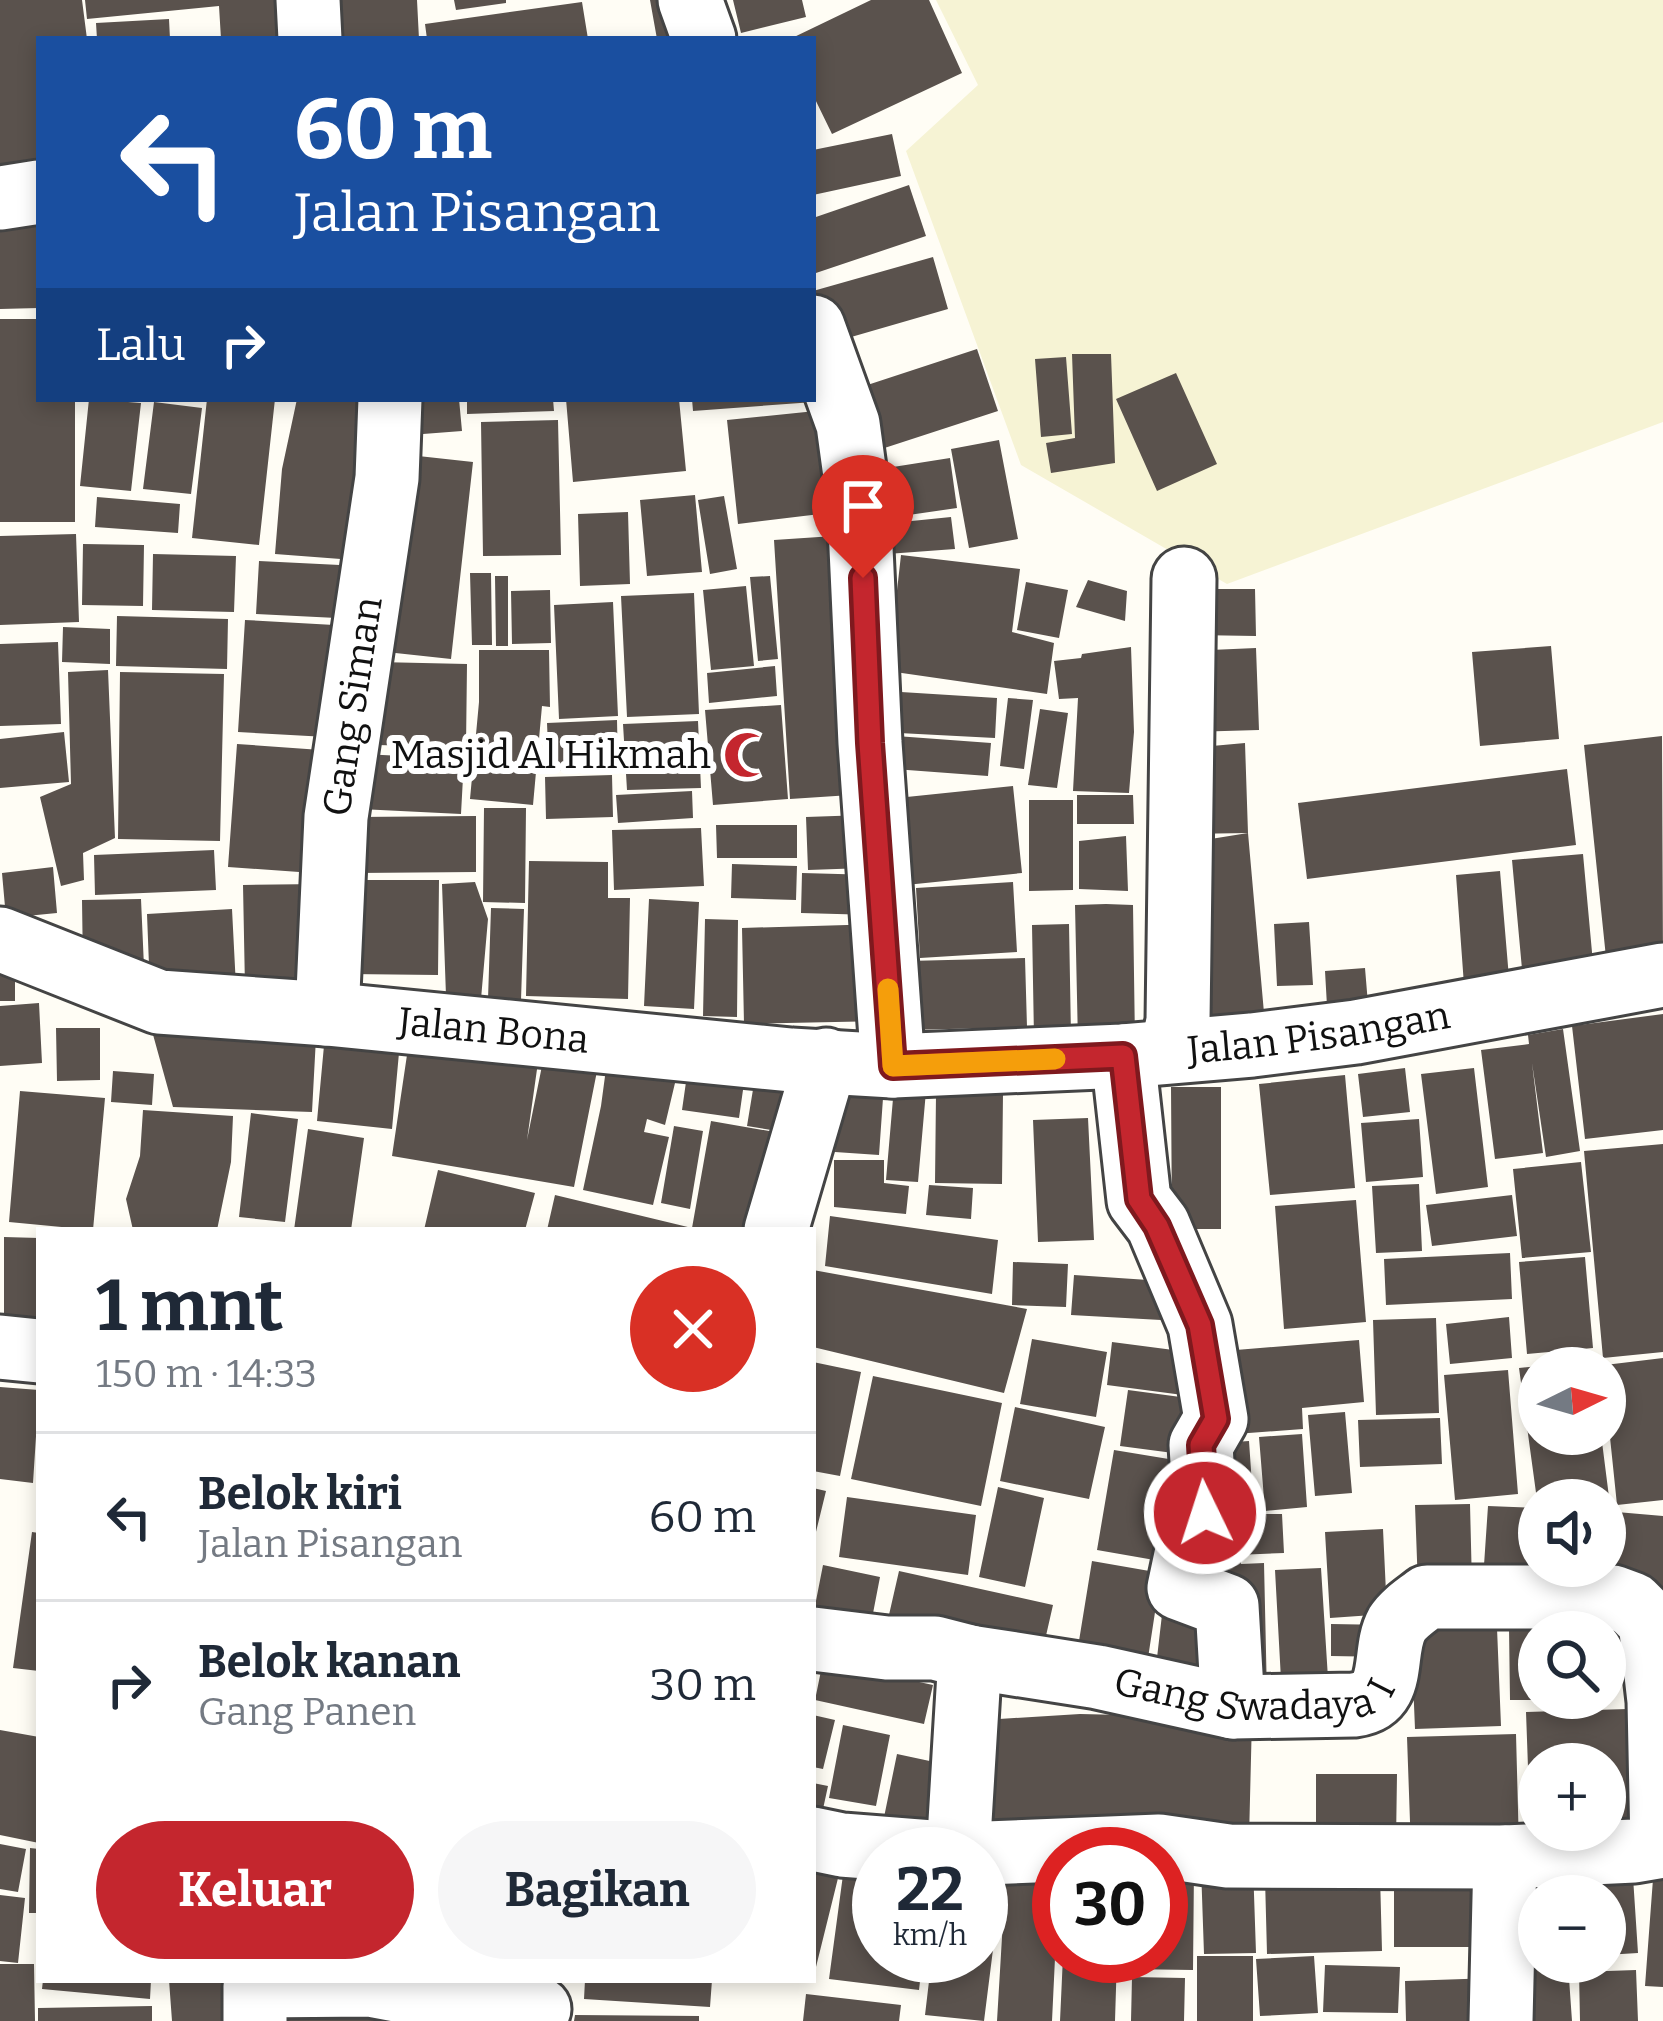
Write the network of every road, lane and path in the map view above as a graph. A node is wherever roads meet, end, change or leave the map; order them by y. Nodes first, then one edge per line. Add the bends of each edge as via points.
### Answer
1 (308, 0) edge
2 (690, 0) edge
3 (310, 36) edge
4 (703, 36) edge
5 (36, 192) edge
6 (0, 198) edge
7 (816, 335) edge
8 (390, 402) edge
9 (1184, 579) dead end
10 (0, 939) edge
11 (1663, 976) edge
12 (327, 1014) junction
13 (1148, 1053) junction
14 (826, 1060) junction
15 (893, 1066) junction
16 (777, 1227) edge
17 (0, 1347) edge
18 (36, 1351) edge
19 (816, 1639) edge
20 (970, 1657) junction
21 (1661, 1701) edge
22 (1232, 1707) junction
23 (960, 1827) edge
24 (816, 1840) edge
25 (852, 1846) edge
26 (1662, 1846) edge
27 (1008, 1852) edge
28 (1505, 1857) junction
29 (541, 2003) edge
30 (255, 2021) edge
31 (1501, 2021) edge

1 - 3 street
2 - 4 street
5 - 6 street
7 - 15 street via 848,424 860,505
8 - 12 street, Gang Siman via 387,478 336,817
9 - 13 street via 1178,1021
10 - 12 street, Jalan Bona via 160,1002
11 - 13 street, Jalan Pisangan via 1355,1032
12 - 14 street, Jalan Bona
13 - 15 street, Jalan Pisangan
13 - 22 street via 1139,1199 1200,1325 1216,1419 1201,1445 1199,1547 1186,1555 1179,1588 1227,1606
14 - 15 street, Jalan Pisangan
14 - 16 street
17 - 18 street
19 - 20 street, Gang Swadaya I
20 - 22 street, Gang Swadaya I
20 - 23 street
21 - 22 street, Gang Swadaya I via 1650,1622 1632,1604 1605,1595 1427,1597 1396,1626 1370,1703
21 - 26 street
24 - 25 street
26 - 28 street
27 - 28 street via 1159,1846 1228,1856
28 - 31 street
29 - 30 street via 492,2008 370,1985 255,1986

